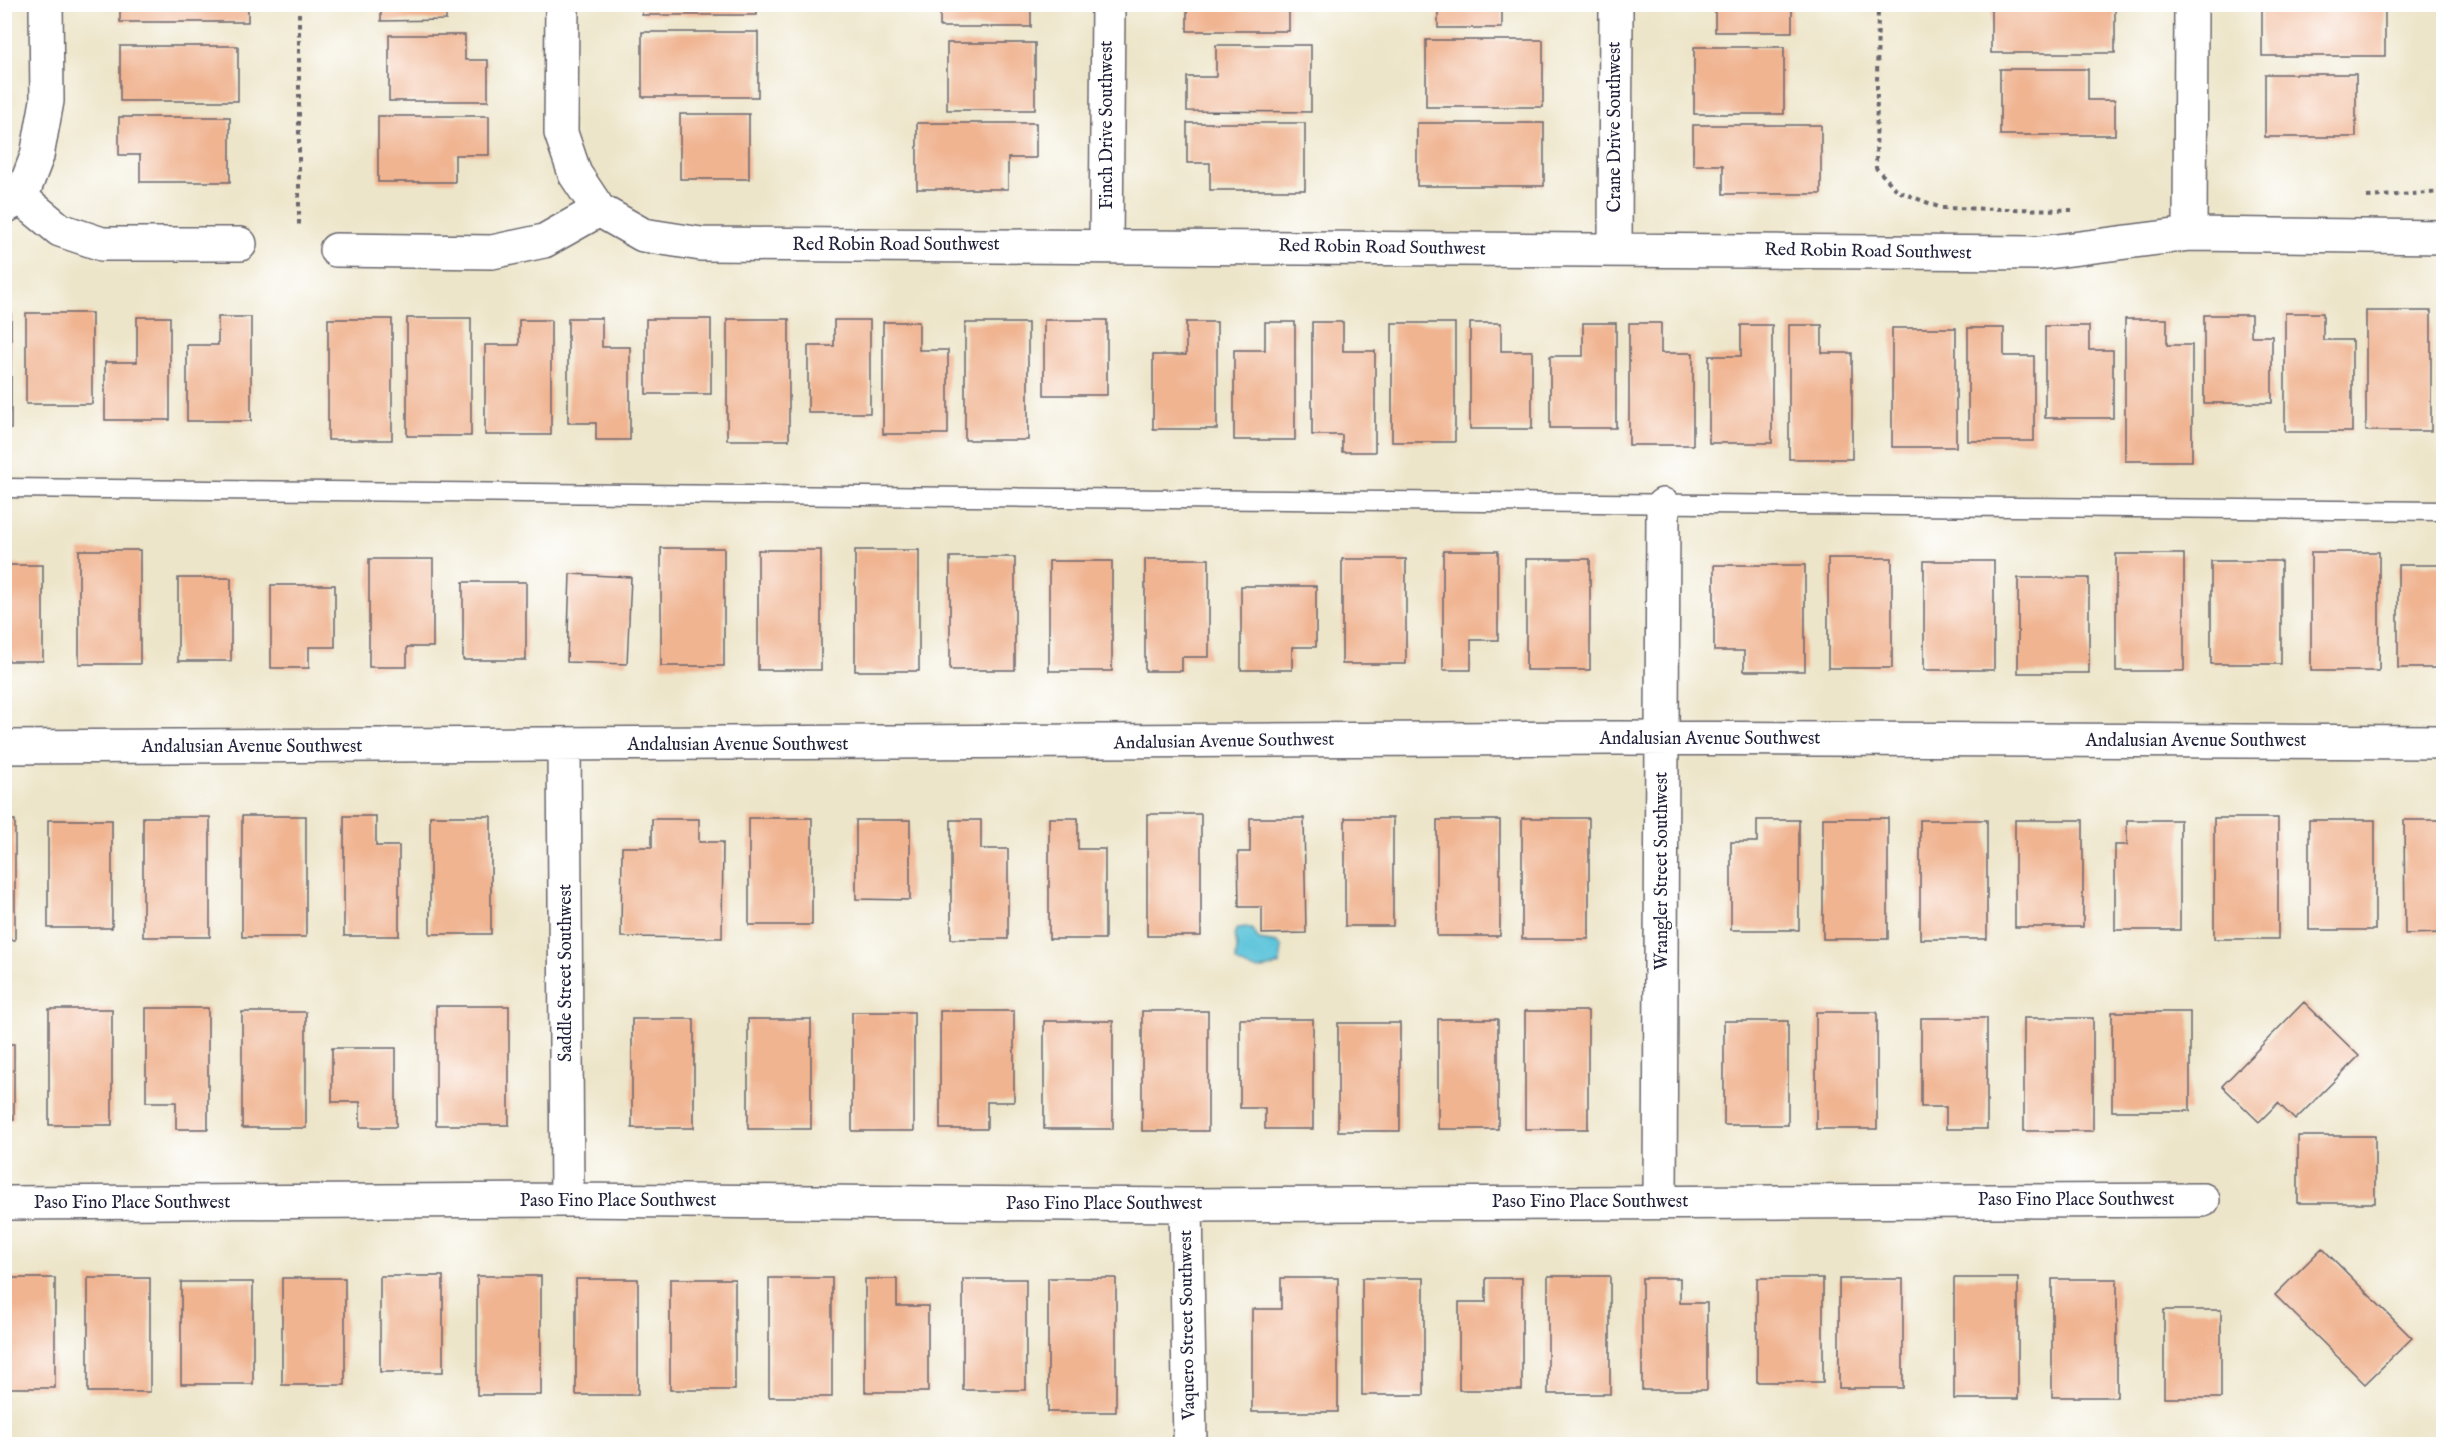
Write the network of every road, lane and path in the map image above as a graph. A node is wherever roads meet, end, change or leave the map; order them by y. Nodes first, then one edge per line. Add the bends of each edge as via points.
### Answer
1 (46, 4) edge
2 (299, 4) edge
3 (562, 4) edge
4 (1107, 4) edge
5 (1616, 4) edge
6 (1878, 4) edge
7 (2191, 4) edge
8 (13, 203) edge
9 (599, 210) junction
10 (2079, 210) dead end
11 (299, 226) dead end
12 (2190, 234) junction
13 (2444, 237) edge
14 (240, 244) dead end
15 (1106, 245) junction
16 (336, 250) dead end
17 (1615, 250) junction
18 (4, 488) edge
19 (1663, 505) junction
20 (2444, 511) edge
21 (1663, 738) junction
22 (2444, 742) edge
23 (564, 746) junction
24 (4, 747) edge
25 (567, 1200) junction
26 (2203, 1200) dead end
27 (1660, 1201) junction
28 (4, 1203) edge
29 (1186, 1205) junction
30 (1190, 1444) edge

1 - 8 street via 46,101 37,156
2 - 11 path
3 - 9 street via 561,133 575,174
4 - 15 street, Finch Drive Southwest
5 - 17 street, Crane Drive Southwest
6 - 10 path via 1876,168 1898,191 1941,208
7 - 12 street
8 - 14 street via 60,230 102,244
9 - 15 street, Red Robin Road Southwest via 643,235 701,244
9 - 16 street via 544,241 492,252
12 - 13 street, Red Robin Road Southwest
12 - 17 street, Red Robin Road Southwest via 2040,254
15 - 17 street, Red Robin Road Southwest
18 - 19 lane
19 - 20 lane
19 - 21 street, Wrangler Street Southwest
21 - 22 street, Andalusian Avenue Southwest
21 - 23 street, Andalusian Avenue Southwest
21 - 27 street, Wrangler Street Southwest
23 - 24 street, Andalusian Avenue Southwest
23 - 25 street, Saddle Street Southwest
25 - 28 street, Paso Fino Place Southwest
25 - 29 street, Paso Fino Place Southwest
26 - 27 street, Paso Fino Place Southwest
27 - 29 street, Paso Fino Place Southwest
29 - 30 street, Vaquero Street Southwest

